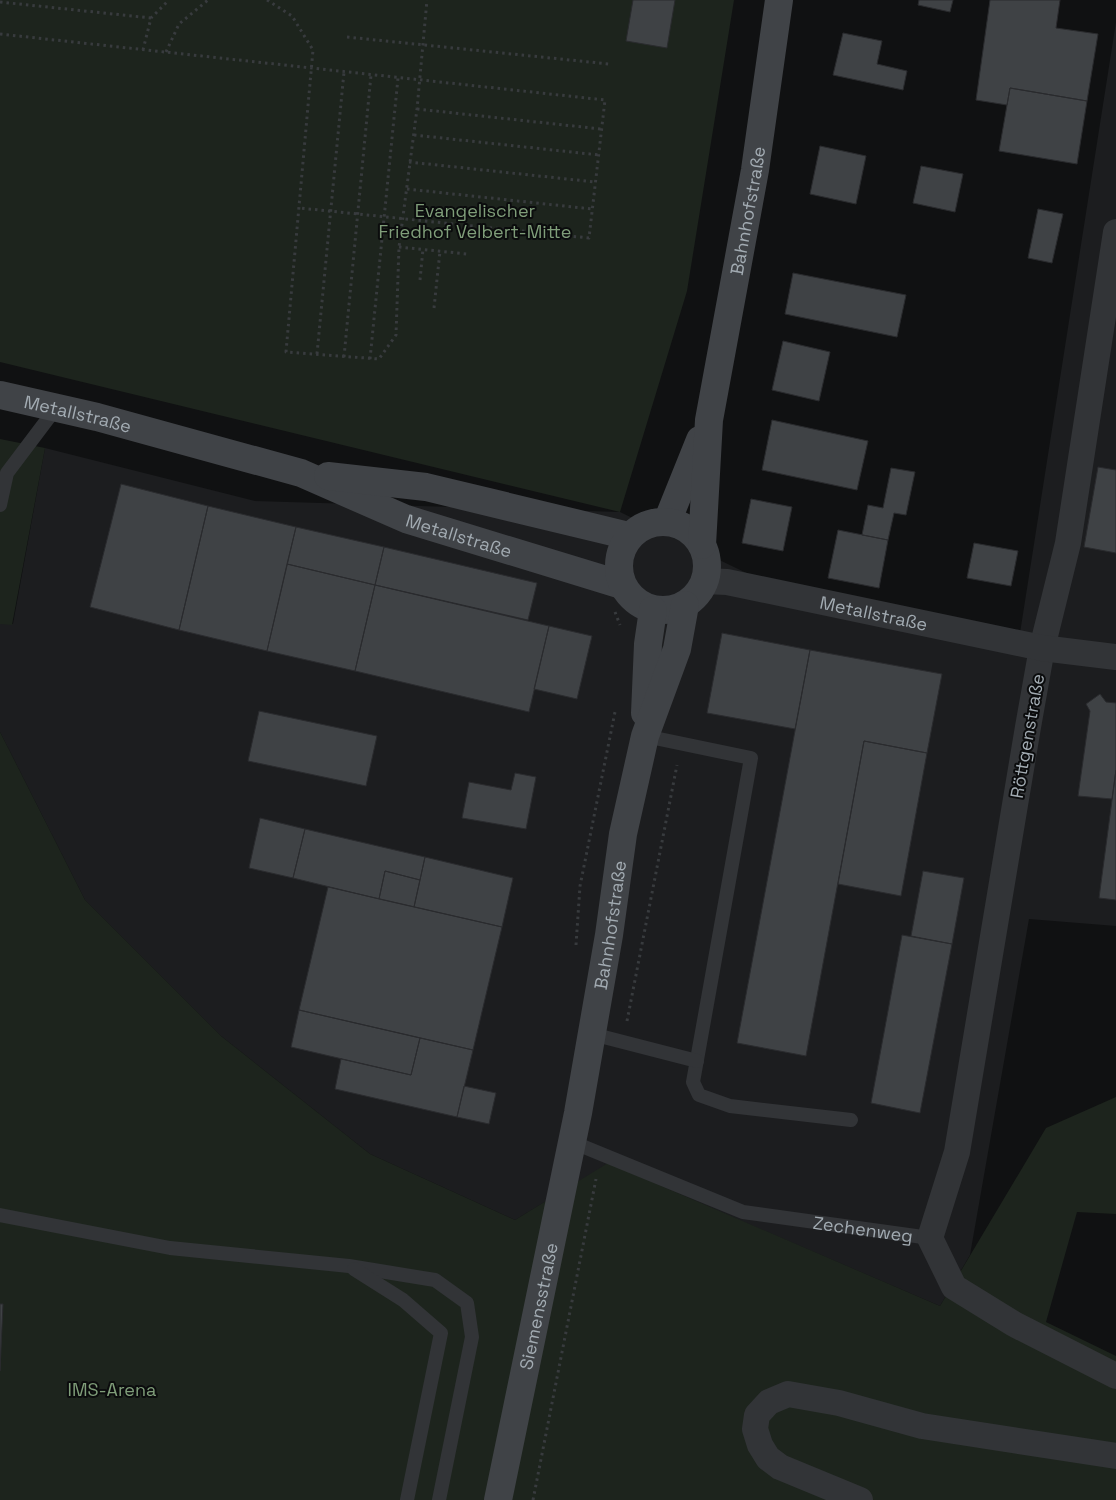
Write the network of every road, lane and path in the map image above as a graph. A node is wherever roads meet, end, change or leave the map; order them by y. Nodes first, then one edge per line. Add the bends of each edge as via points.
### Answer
1 (168, 0) edge
2 (208, 0) edge
3 (266, 0) edge
4 (427, 0) edge
5 (779, 0) edge
6 (0, 2) edge
7 (151, 18) junction
8 (0, 34) edge
9 (347, 37) dead end
10 (423, 45) junction
11 (143, 50) junction
12 (166, 52) junction
13 (610, 64) dead end
14 (312, 68) junction
15 (344, 72) junction
16 (371, 75) junction
17 (398, 78) junction
18 (420, 80) junction
19 (417, 109) junction
20 (601, 129) junction
21 (414, 135) junction
22 (598, 155) junction
23 (409, 162) junction
24 (595, 182) junction
25 (407, 189) junction
26 (300, 208) junction
27 (592, 209) junction
28 (332, 211) junction
29 (357, 214) junction
30 (383, 216) junction
31 (403, 218) junction
32 (1116, 232) edge
33 (399, 247) junction
34 (423, 249) junction
35 (440, 251) junction
36 (467, 254) dead end
37 (420, 280) dead end
38 (1110, 306) edge
39 (434, 308) dead end
40 (317, 354) junction
41 (344, 357) junction
42 (370, 359) junction
43 (0, 395) edge
44 (56, 408) junction
45 (709, 420) junction
46 (4, 472) edge
47 (301, 473) junction
48 (0, 505) edge
49 (666, 522) junction
50 (630, 536) junction
51 (702, 545) junction
52 (705, 580) junction
53 (616, 597) junction
54 (685, 605) junction
55 (653, 610) junction
56 (622, 631) dead end
57 (1042, 648) junction
58 (1116, 657) edge
59 (616, 704) dead end
60 (645, 736) junction
61 (678, 758) dead end
62 (576, 948) dead end
63 (625, 1030) dead end
64 (592, 1034) junction
65 (696, 1061) junction
66 (578, 1113) joint
67 (851, 1120) dead end
68 (572, 1142) junction
69 (602, 1154) junction
70 (0, 1215) edge
71 (930, 1238) junction
72 (349, 1266) junction
73 (1116, 1376) edge
74 (1116, 1456) edge
75 (407, 1500) edge
76 (440, 1500) edge
77 (498, 1500) edge
78 (533, 1500) edge
79 (860, 1500) edge

1 - 7 path
2 - 12 path via 179,24
3 - 14 path via 292,16 313,50
4 - 10 path
5 - 45 street, Bahnhofstraße via 755,170
6 - 7 path
7 - 11 path
8 - 11 path
9 - 10 path
10 - 13 path
10 - 18 path
11 - 12 path
12 - 14 path
14 - 15 path
14 - 26 path
15 - 16 path
15 - 28 path
16 - 17 path
16 - 29 path
17 - 18 path
17 - 30 path
18 - 19 path
18 - 20 path via 605,100
19 - 20 path
19 - 21 path
20 - 22 path
21 - 22 path
21 - 23 path
22 - 24 path
23 - 24 path
23 - 25 path
24 - 27 path
25 - 27 path
25 - 31 path
26 - 28 path
26 - 40 path via 286,352
27 - 31 path via 589,238
28 - 29 path
28 - 40 path
29 - 30 path
29 - 41 path
30 - 31 path
30 - 42 path
31 - 33 path
32 - 38 street, Röttgenstraße
33 - 34 path
33 - 42 path via 396,335 378,359
34 - 35 path
34 - 37 path
35 - 36 path
35 - 39 path
38 - 57 street, Röttgenstraße via 1068,543
40 - 41 path
41 - 42 path
43 - 44 street, Metallstraße
44 - 46 lane
44 - 47 street, Metallstraße
45 - 49 street, Bahnhofstraße
45 - 51 street, Bahnhofstraße
46 - 48 lane
47 - 50 street, Metallstraße via 426,487
47 - 53 street, Metallstraße via 406,519
49 - 50 street via 647,524
49 - 51 street via 689,530
50 - 53 street via 619,559
51 - 52 street via 706,555
52 - 54 street
52 - 57 street, Metallstraße
53 - 55 street
53 - 56 path
54 - 55 street
54 - 60 street, Bahnhofstraße via 677,649
55 - 60 street, Bahnhofstraße via 648,644
57 - 58 street, Metallstraße
57 - 71 street, Röttgenstraße via 957,1152
59 - 62 path via 580,886
60 - 64 street, Bahnhofstraße via 623,834
60 - 65 lane via 751,758
61 - 63 path
64 - 65 lane
64 - 66 street, Bahnhofstraße
65 - 67 lane via 693,1082 699,1095 730,1106
66 - 68 street, Siemensstraße
68 - 69 lane, Zechenweg
68 - 77 street, Siemensstraße
69 - 71 lane, Zechenweg via 743,1212
69 - 78 path
70 - 72 lane via 170,1248
71 - 73 street, Zechenweg via 954,1287 1014,1324
72 - 75 lane via 402,1300 441,1334
72 - 76 lane via 435,1280 467,1302 472,1337
74 - 79 street via 922,1426 840,1403 788,1394 769,1402 757,1415 754,1429 768,1458 780,1467

